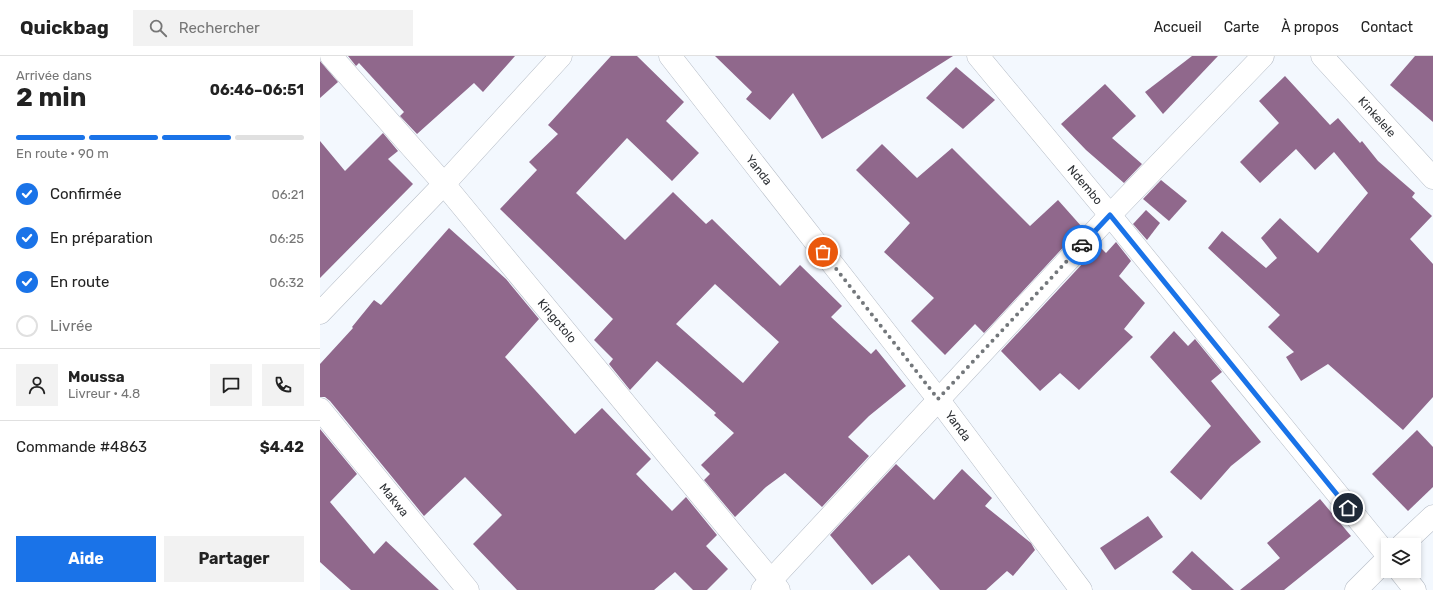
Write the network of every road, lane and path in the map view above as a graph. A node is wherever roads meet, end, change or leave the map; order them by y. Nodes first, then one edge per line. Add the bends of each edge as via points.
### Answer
1 (331, 56) edge
2 (561, 56) edge
3 (670, 56) edge
4 (978, 56) edge
5 (1263, 56) edge
6 (1322, 56) edge
7 (1433, 178) edge
8 (444, 184) junction
9 (1110, 215) junction
10 (320, 313) edge
11 (938, 399) junction
12 (320, 409) edge
13 (1433, 516) edge
14 (1409, 538) edge
15 (1381, 548) edge
16 (1381, 564) edge
17 (1406, 578) edge
18 (771, 587) edge
19 (468, 590) edge
20 (1081, 590) edge
21 (1356, 590) edge
22 (1416, 590) edge

1 - 8 street, Kingotolo
2 - 8 street
3 - 11 street, Yanda
4 - 9 street, Ndembo
5 - 9 street
6 - 7 street, Kinkelele
8 - 10 street
8 - 18 street, Kingotolo
9 - 11 street
9 - 15 street, Ndembo
11 - 18 street
11 - 20 street, Yanda
12 - 19 street, Makwa
13 - 14 street
16 - 21 street
17 - 22 street

